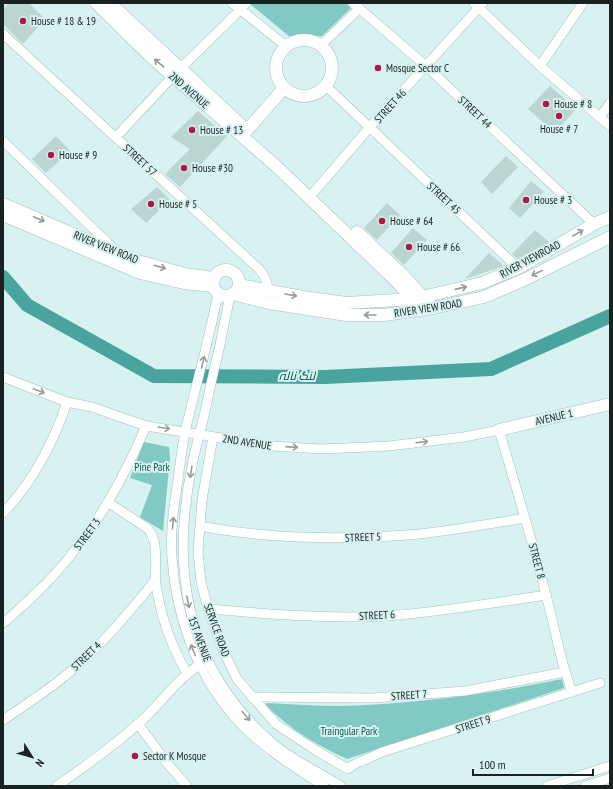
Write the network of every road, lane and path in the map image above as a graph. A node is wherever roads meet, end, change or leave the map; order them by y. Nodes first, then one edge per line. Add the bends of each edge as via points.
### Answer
1 (96, 3) edge
2 (110, 3) edge
3 (232, 3) edge
4 (246, 3) edge
5 (583, 3) edge
6 (479, 5) edge
7 (356, 6) edge
8 (240, 10) junction
9 (3, 34) edge
10 (320, 45) junction
11 (286, 46) junction
12 (426, 66) junction
13 (540, 66) junction
14 (177, 72) junction
15 (326, 86) junction
16 (284, 88) junction
17 (610, 103) edge
18 (600, 117) junction
19 (610, 126) edge
20 (369, 128) junction
21 (244, 133) junction
22 (116, 137) junction
23 (3, 141) edge
24 (314, 192) junction
25 (3, 204) edge
26 (3, 215) edge
27 (610, 217) edge
28 (594, 224) junction
29 (610, 237) edge
30 (117, 252) junction
31 (518, 268) junction
32 (268, 291) junction
33 (224, 292) junction
34 (419, 298) junction
35 (428, 309) junction
36 (3, 377) edge
37 (67, 402) junction
38 (610, 404) edge
39 (146, 426) junction
40 (499, 430) junction
41 (185, 432) junction
42 (199, 434) junction
43 (214, 436) junction
44 (109, 503) junction
45 (3, 513) edge
46 (525, 518) junction
47 (200, 526) junction
48 (156, 579) junction
49 (546, 595) junction
50 (208, 609) junction
51 (3, 623) edge
52 (199, 665) junction
53 (565, 672) junction
54 (187, 673) junction
55 (600, 683) dead end
56 (572, 692) junction
57 (252, 697) junction
58 (3, 720) edge
59 (138, 724) junction
60 (610, 766) edge
61 (348, 769) joint
62 (610, 778) edge
63 (56, 786) edge
64 (187, 786) edge
65 (324, 786) edge
66 (341, 786) edge
67 (547, 786) edge
68 (585, 786) edge

14 -> 1 street, 2ND AVENUE via 151,57
2 - 14 street, 2ND AVENUE
3 - 8 street
4 - 8 street
5 - 13 street
6 - 12 street, STREET 46
6 - 13 street
7 - 10 street
7 - 12 street, STREET 44
8 - 11 street
8 - 14 street
9 - 22 street, STREET 57
10 - 11 street via 303,40 294,41
10 - 15 street via 327,51 331,60 332,69
11 - 16 street via 276,62 278,80
12 - 20 street, STREET 46
12 - 28 street, STREET 44
13 - 18 street
14 - 21 street, 2ND AVENUE
14 - 22 street
15 - 16 street via 310,96 300,96
15 - 20 street, STREET 45
16 - 21 street
17 - 18 street
18 - 19 street
20 - 24 street, STREET 46
20 - 31 street, STREET 45
21 - 24 street, 2ND AVENUE
21 - 34 street, 2ND AVENUE via 276,166
22 - 32 street, STREET 57 via 259,269 265,276
23 - 30 street
24 - 34 street, 2ND AVENUE via 404,276
25 -> 30 street, RIVER VIEW ROAD
26 - 33 street, RIVER VIEW ROAD via 140,273
27 - 28 street, RIVER VIEWROAD
31 -> 28 street, RIVER VIEWROAD
29 -> 35 street, RIVER VIEW ROAD via 484,297
30 -> 33 street, RIVER VIEW ROAD via 134,260 185,274
34 -> 31 street, RIVER VIEWROAD via 482,283
32 - 33 street, RIVER VIEW ROAD
32 -> 34 street, RIVER VIEW ROAD via 346,303
35 -> 33 street, RIVER VIEW ROAD via 346,315 269,303
41 -> 33 street, 1ST AVENUE
33 - 42 street, 1ST AVENUE via 207,403
34 - 35 street, 2ND AVENUE
36 -> 37 street, 2ND AVENUE
37 - 39 street, 2ND AVENUE
37 - 45 street via 63,416 38,467
38 - 40 street, AVENUE 1
39 -> 41 street, 2ND AVENUE
39 - 44 street, STREET 3
43 -> 40 street, 2ND AVENUE via 272,446 322,449 389,446
40 - 46 street, STREET 8
41 - 42 street, 2ND AVENUE
52 -> 41 street, 1ST AVENUE via 181,616 172,558 174,507
42 - 43 street, 2ND AVENUE
42 -> 66 street, 1ST AVENUE via 191,468 182,548 191,618 206,659 228,695 270,741 293,758
43 - 47 street, SERVICE ROAD via 202,500
44 - 48 street via 152,532 155,540
44 - 51 street, STREET 3 via 68,560 40,590
46 - 47 street, STREET 5 via 421,534 348,538 232,532
46 - 49 street, STREET 8
47 - 50 street, SERVICE ROAD via 198,552 201,582
48 - 54 street via 162,614 171,642
48 - 58 street, STREET 4 via 112,631 71,671
49 - 50 street, STREET 6 via 386,616 283,616
49 - 53 street, STREET 8
50 - 57 street, SERVICE ROAD via 237,679
52 - 54 street
52 - 65 street, 1ST AVENUE via 232,714 255,738 274,754
53 - 56 street, STREET 8
53 - 57 street, STREET 7 via 465,691 373,698
54 - 59 street
55 - 56 street, STREET 9
56 - 61 street, STREET 9 via 382,752
57 - 61 street, SERVICE ROAD via 276,724
59 - 63 street via 89,764
59 - 64 street
60 - 67 street
62 - 68 street

